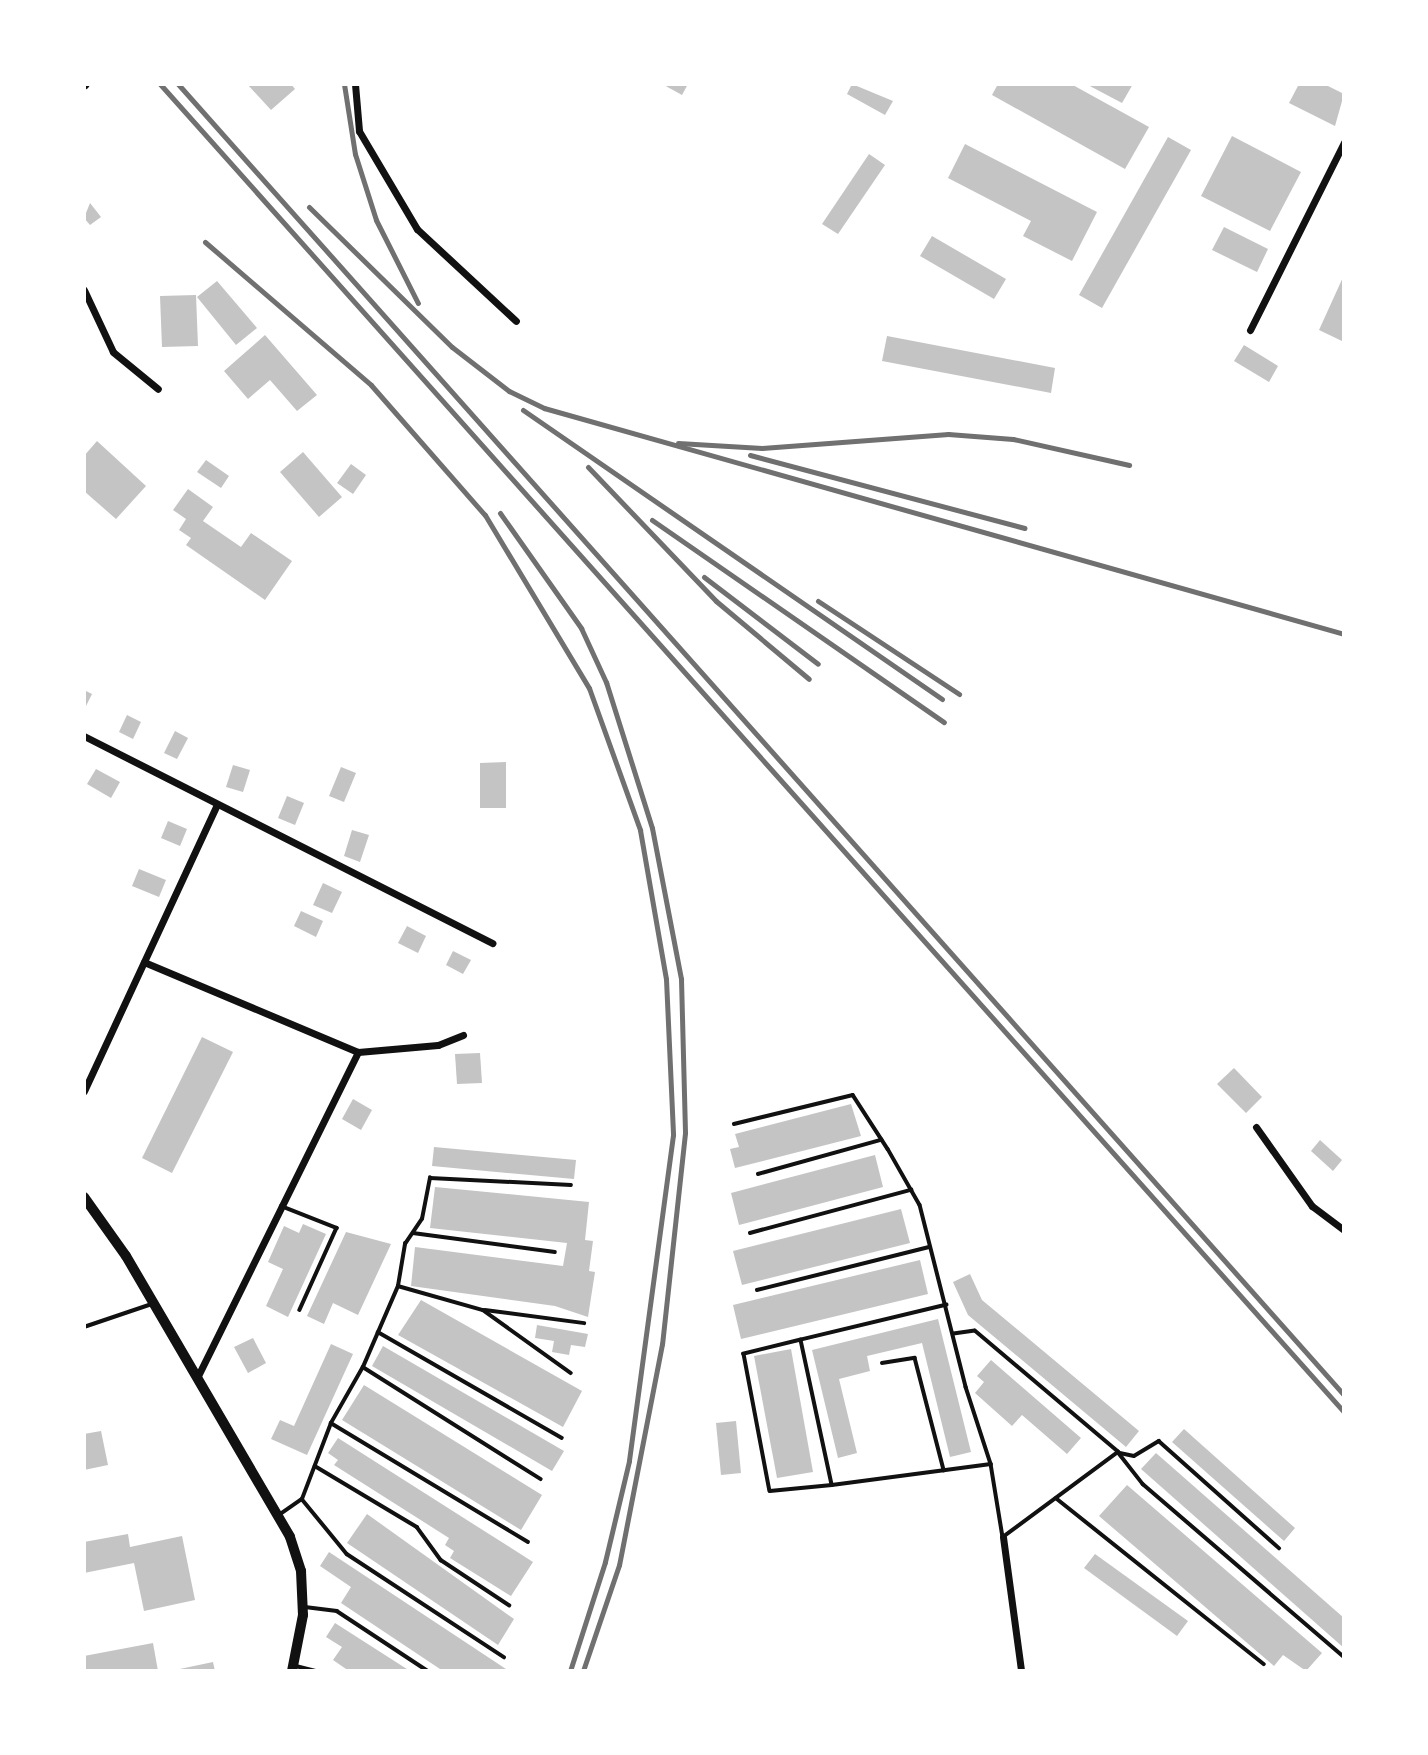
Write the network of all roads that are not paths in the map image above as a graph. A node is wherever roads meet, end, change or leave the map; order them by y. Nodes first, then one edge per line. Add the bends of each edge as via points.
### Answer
1 (355, 84) edge
2 (1344, 142) edge
3 (84, 290) edge
4 (516, 321) dead end
5 (1250, 330) dead end
6 (158, 389) dead end
7 (84, 736) edge
8 (217, 805) junction
9 (492, 943) dead end
10 (144, 962) junction
11 (463, 1035) dead end
12 (358, 1052) junction
13 (84, 1091) edge
14 (734, 1124) dead end
15 (1256, 1127) dead end
16 (881, 1140) junction
17 (758, 1174) dead end
18 (571, 1185) dead end
19 (911, 1190) junction
20 (84, 1197) edge
21 (279, 1205) junction
22 (1344, 1230) edge
23 (413, 1233) junction
24 (750, 1233) dead end
25 (929, 1247) junction
26 (555, 1252) dead end
27 (398, 1286) junction
28 (757, 1290) dead end
29 (154, 1303) junction
30 (947, 1305) junction
31 (300, 1310) dead end
32 (483, 1310) junction
33 (584, 1323) dead end
34 (84, 1327) edge
35 (378, 1332) junction
36 (954, 1334) junction
37 (802, 1340) junction
38 (882, 1363) dead end
39 (363, 1367) junction
40 (571, 1373) dead end
41 (198, 1376) junction
42 (331, 1423) junction
43 (562, 1438) dead end
44 (1118, 1452) junction
45 (991, 1464) junction
46 (315, 1466) junction
47 (944, 1470) junction
48 (541, 1479) dead end
49 (832, 1485) junction
50 (1056, 1498) junction
51 (302, 1499) junction
52 (279, 1515) junction
53 (1003, 1537) junction
54 (528, 1542) dead end
55 (1279, 1548) dead end
56 (509, 1605) dead end
57 (303, 1606) junction
58 (504, 1657) dead end
59 (1344, 1657) edge
60 (1265, 1664) dead end
61 (293, 1668) edge
62 (316, 1671) edge
63 (428, 1671) edge
64 (1021, 1671) edge

1 - 4 street via 359,131 417,229
2 - 5 street
3 - 6 street via 113,352
7 - 8 street
8 - 9 street
8 - 10 street
10 - 12 street
10 - 13 street
11 - 12 street via 438,1045
12 - 21 street
14 - 16 lane via 853,1095
15 - 22 street via 1312,1206
16 - 17 lane
16 - 19 lane
18 - 23 lane via 430,1178 422,1219
19 - 24 lane
19 - 25 lane
20 - 29 street
21 - 31 lane via 337,1228
21 - 41 street
23 - 26 lane
23 - 27 lane
25 - 28 lane
25 - 30 lane
27 - 32 lane
27 - 35 lane
29 - 34 lane
29 - 41 street
30 - 36 lane
30 - 37 lane
32 - 33 lane
32 - 40 lane
35 - 39 lane
35 - 43 lane
36 - 44 lane via 975,1331
36 - 45 lane
37 - 49 lane
37 - 49 lane via 744,1354 770,1491
38 - 47 lane via 915,1358
39 - 42 lane
39 - 48 lane
41 - 52 street
42 - 46 lane
42 - 54 lane
44 - 50 lane
44 - 55 lane via 1134,1456 1158,1441
44 - 59 lane via 1143,1484
45 - 47 lane
45 - 53 lane
46 - 51 lane
46 - 56 lane via 417,1527 441,1560
47 - 49 lane
50 - 53 lane
50 - 60 lane
51 - 52 lane
51 - 58 lane via 347,1554
52 - 57 street via 301,1571
53 - 64 street
57 - 61 street
57 - 63 lane via 337,1611
61 - 62 lane

